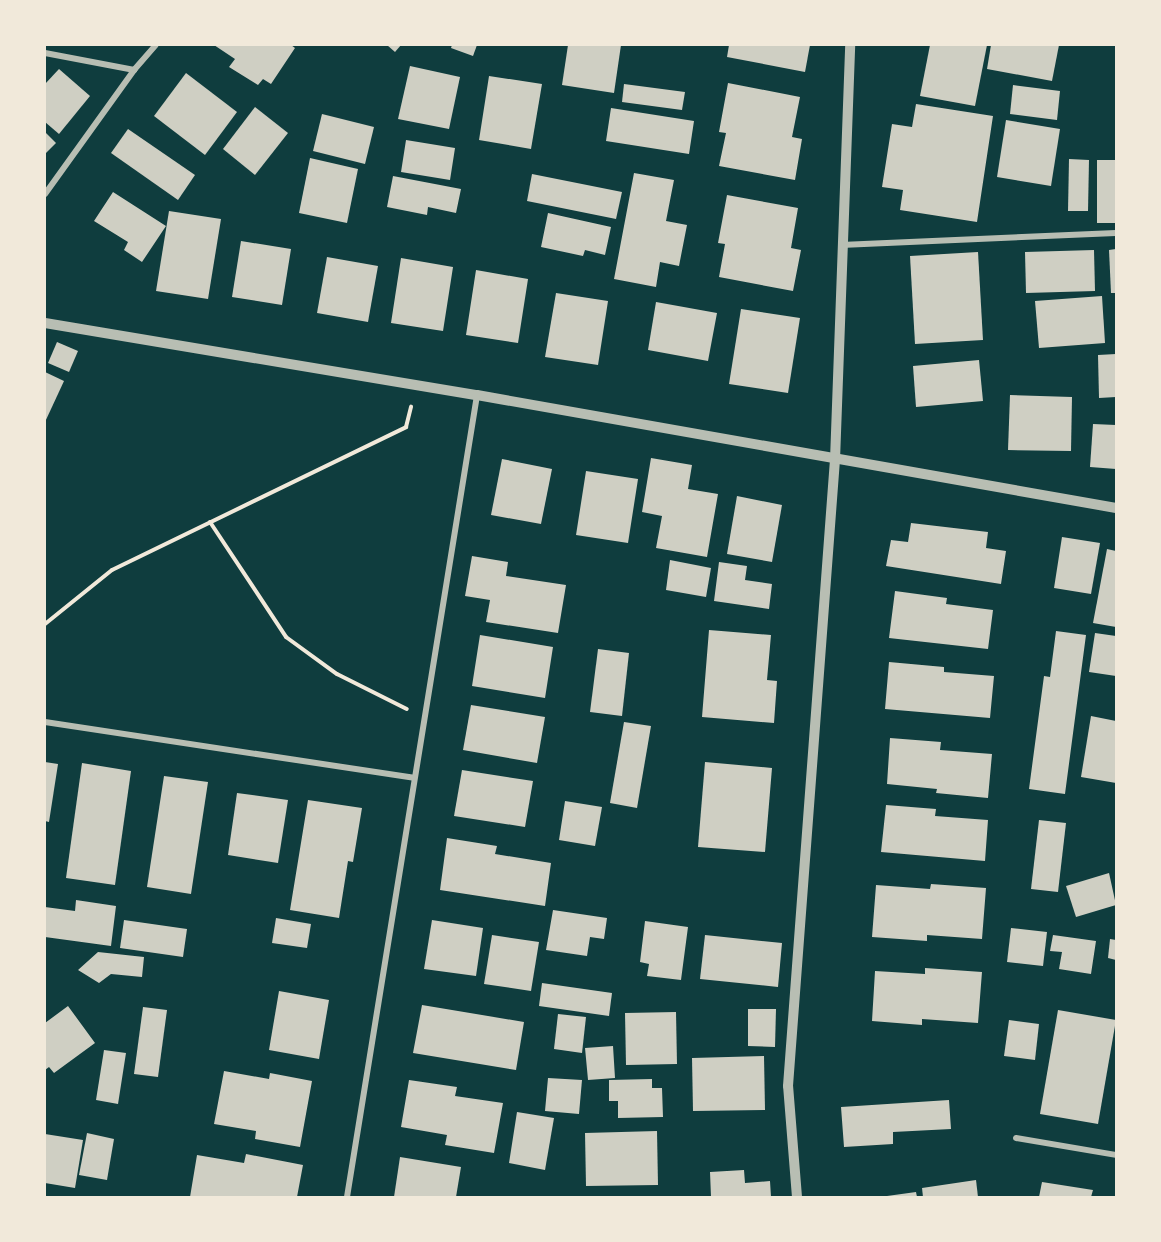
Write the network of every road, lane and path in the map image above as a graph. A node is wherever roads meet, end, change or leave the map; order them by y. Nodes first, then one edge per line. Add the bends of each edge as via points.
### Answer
1 (156, 45) edge
2 (850, 45) edge
3 (45, 53) edge
4 (134, 70) junction
5 (45, 194) edge
6 (1116, 233) edge
7 (841, 245) junction
8 (45, 323) edge
9 (477, 395) junction
10 (406, 427) dead end
11 (835, 460) junction
12 (1116, 508) edge
13 (210, 522) junction
14 (45, 624) edge
15 (424, 717) junction
16 (45, 722) edge
17 (414, 778) junction
18 (1016, 1138) dead end
19 (1116, 1155) edge
20 (347, 1197) edge
21 (797, 1197) edge

1 - 4 street
2 - 7 street
3 - 4 street
4 - 5 street
6 - 7 street
7 - 11 street
8 - 9 street
9 - 11 street
9 - 15 street
10 - 13 path
11 - 12 street
11 - 21 street via 788,1086
13 - 14 path via 112,570
13 - 15 path via 286,637 337,674
15 - 17 street
16 - 17 street
17 - 20 street
18 - 19 street

